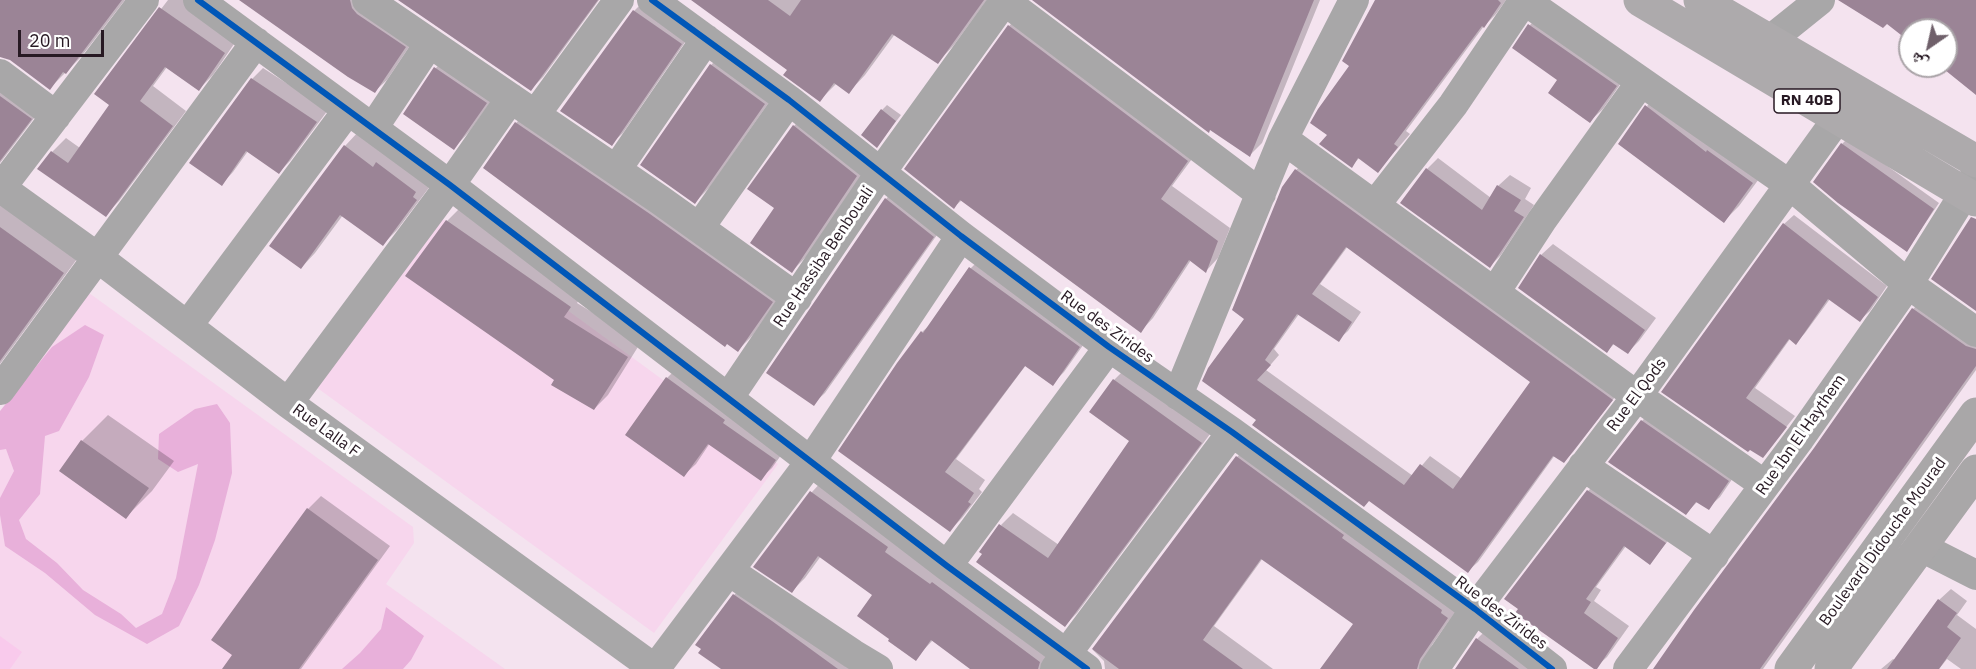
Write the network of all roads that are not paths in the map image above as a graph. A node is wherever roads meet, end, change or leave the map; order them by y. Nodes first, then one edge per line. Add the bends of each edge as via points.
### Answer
1 (144, 0) edge
2 (198, 0) edge
3 (367, 0) edge
4 (619, 0) edge
5 (652, 0) edge
6 (1524, 0) edge
7 (1640, 0) edge
8 (1700, 0) edge
9 (1820, 0) edge
10 (1352, 1) edge
11 (999, 2) edge
12 (706, 39) junction
13 (1769, 41) junction
14 (256, 42) junction
15 (429, 44) junction
16 (0, 74) edge
17 (1641, 82) junction
18 (511, 98) junction
19 (789, 100) junction
20 (348, 110) junction
21 (535, 115) junction
22 (56, 116) junction
23 (1837, 119) junction
24 (373, 128) junction
25 (1283, 139) junction
26 (1976, 161) edge
27 (616, 171) junction
28 (881, 172) junction
29 (450, 185) junction
30 (1790, 185) junction
31 (0, 189) edge
32 (1972, 189) edge
33 (1261, 194) junction
34 (1375, 205) junction
35 (699, 228) junction
36 (961, 236) junction
37 (97, 256) junction
38 (1908, 284) junction
39 (1495, 292) junction
40 (797, 298) junction
41 (188, 324) junction
42 (1976, 332) edge
43 (1109, 347) junction
44 (0, 390) edge
45 (1178, 394) junction
46 (1637, 396) junction
47 (729, 397) junction
48 (288, 403) junction
49 (1976, 414) edge
50 (1232, 432) junction
51 (1948, 452) junction
52 (811, 461) junction
53 (1583, 466) junction
54 (1976, 471) edge
55 (1765, 485) junction
56 (1920, 547) junction
57 (1714, 555) junction
58 (946, 566) junction
59 (729, 571) junction
60 (1976, 575) edge
61 (1475, 609) junction
62 (1070, 664) edge
63 (655, 669) edge
64 (879, 669) edge
65 (1434, 669) edge
66 (1552, 669) edge
67 (1628, 669) edge
68 (1791, 669) edge
69 (1831, 669) edge

1 - 22 street
2 - 14 street
3 - 15 street
4 - 21 street
5 - 12 street, Rue des Zirides
6 - 17 street
6 - 34 street via 1453,105
7 - 23 main road, RN 40B
8 - 13 main road, RN 40B
9 - 13 street
10 - 25 street
11 - 28 street, Rue Hassiba Benbouali
11 - 33 street
12 - 19 street, Rue des Zirides
12 - 27 street
13 - 26 main road, RN 40B
14 - 20 street
14 - 37 street
15 - 18 street
15 - 24 street
16 - 22 street
17 - 30 street
17 - 39 street
18 - 21 street
18 - 29 street
19 - 28 street, Rue des Zirides
19 - 35 street
20 - 24 street
20 - 41 street
21 - 27 street
22 - 31 street
23 - 30 street, Rue El Qods
23 - 32 main road, RN 40B
24 - 29 street
25 - 33 street
25 - 34 street
27 - 35 street
28 - 36 street, Rue des Zirides
28 - 40 street, Rue Hassiba Benbouali
29 - 47 street
29 - 48 street
30 - 38 street
30 - 46 street, Rue El Qods
31 - 37 street, Rue Lalla F
32 - 38 street, Rue Ibn El Haythem
33 - 45 street
34 - 39 street
35 - 40 street
36 - 43 street, Rue des Zirides
36 - 52 street
37 - 41 street, Rue Lalla F
37 - 44 street
38 - 42 street
38 - 55 street, Rue Ibn El Haythem
39 - 46 street
40 - 47 street, Rue Hassiba Benbouali
41 - 48 street, Rue Lalla F
43 - 45 street, Rue des Zirides
43 - 58 street
45 - 50 street, Rue des Zirides
46 - 53 street, Rue El Qods
46 - 55 street
47 - 52 street
48 - 63 street, Rue Lalla F
49 - 51 main road, Boulevard Didouche Mourad
50 - 61 street, Rue des Zirides
50 - 62 street
51 - 54 street
51 - 68 main road, Boulevard Didouche Mourad
52 - 58 street
52 - 59 street
53 - 57 street
53 - 61 street, Rue El Qods
54 - 56 main road, Boulevard Didouche Mourad
55 - 57 street, Rue Ibn El Haythem
56 - 60 street
56 - 69 main road, Boulevard Didouche Mourad
57 - 67 street, Rue Ibn El Haythem
58 - 62 street
59 - 63 street
59 - 64 street
61 - 65 street, Rue El Qods
61 - 66 street, Rue des Zirides

